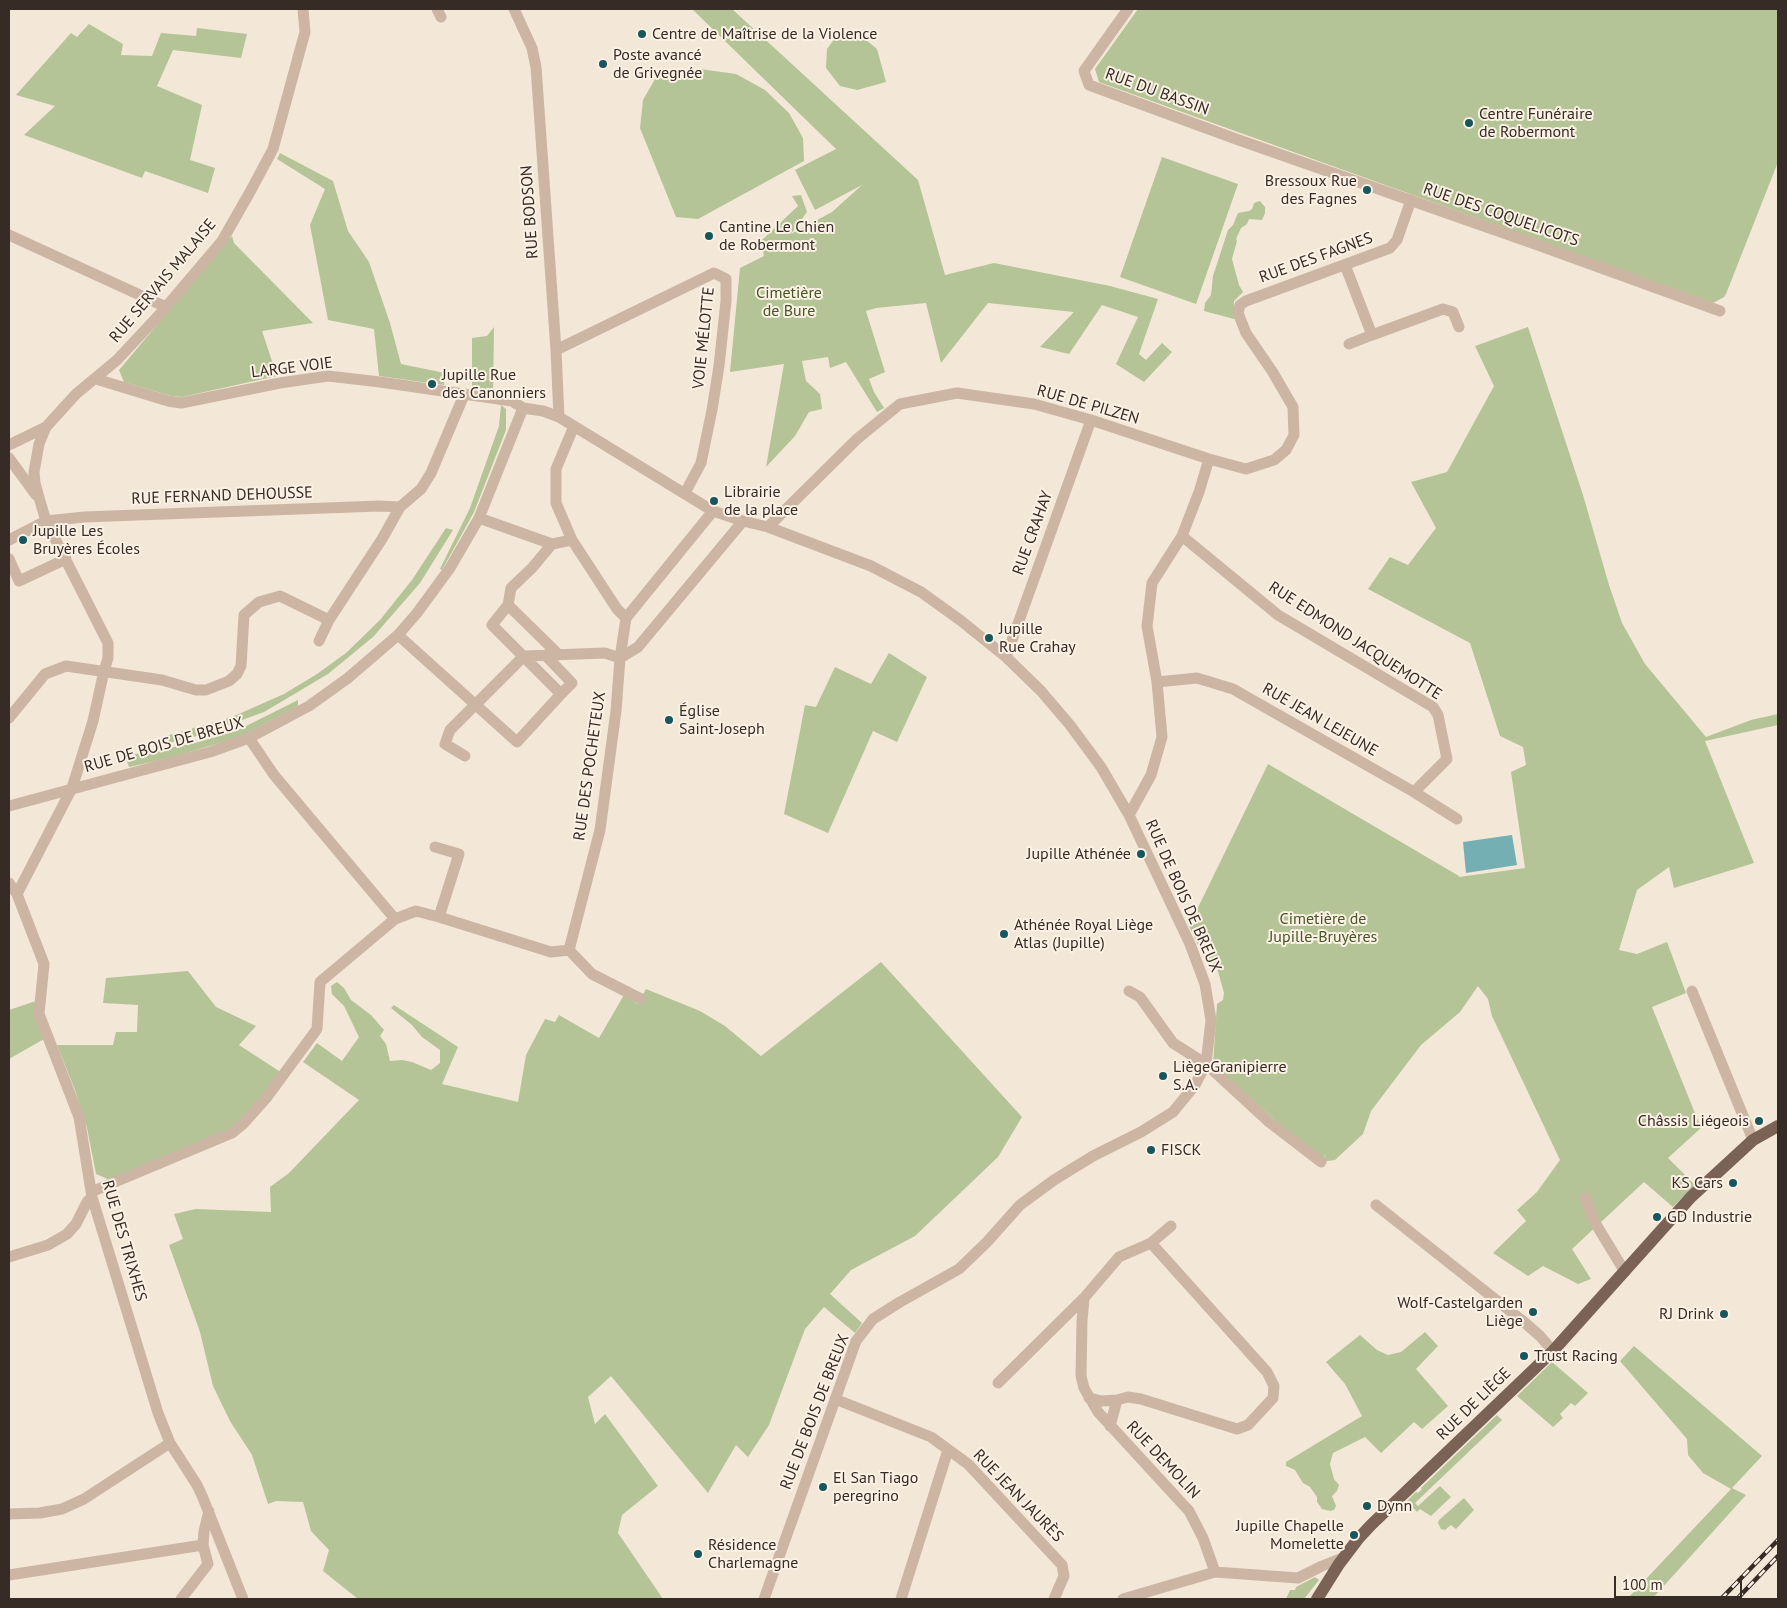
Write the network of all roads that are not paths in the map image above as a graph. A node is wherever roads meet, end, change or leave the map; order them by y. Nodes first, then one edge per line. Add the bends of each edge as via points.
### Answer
1 (303, 9) edge
2 (514, 9) edge
3 (1128, 9) edge
4 (1270, 151) joint
5 (1411, 200) junction
6 (9, 234) edge
7 (1345, 265) junction
8 (166, 307) junction
9 (1720, 311) dead end
10 (1238, 313) joint
11 (1460, 326) dead end
12 (1372, 335) junction
13 (1349, 344) dead end
14 (556, 350) junction
15 (96, 379) junction
16 (464, 395) junction
17 (523, 408) junction
18 (559, 417) junction
19 (1091, 420) junction
20 (574, 426) junction
21 (46, 427) junction
22 (9, 446) edge
23 (9, 458) edge
24 (1209, 459) junction
25 (685, 494) junction
26 (40, 501) junction
27 (400, 508) junction
28 (713, 511) junction
29 (479, 518) junction
30 (46, 521) junction
31 (743, 521) junction
32 (768, 527) junction
33 (1182, 536) junction
34 (9, 540) edge
35 (572, 540) junction
36 (552, 544) junction
37 (9, 558) edge
38 (66, 559) junction
39 (508, 605) junction
40 (626, 618) junction
41 (329, 620) junction
42 (398, 635) junction
43 (319, 641) dead end
44 (559, 655) junction
45 (524, 656) junction
46 (544, 656) junction
47 (1006, 657) junction
48 (620, 658) junction
49 (104, 671) junction
50 (1157, 682) junction
51 (561, 694) junction
52 (476, 705) junction
53 (9, 718) edge
54 (249, 738) junction
55 (465, 756) dead end
56 (72, 788) junction
57 (1414, 792) junction
58 (9, 806) edge
59 (1129, 815) junction
60 (1457, 819) dead end
61 (435, 847) dead end
62 (9, 884) edge
63 (17, 894) junction
64 (439, 917) junction
65 (395, 919) junction
66 (569, 950) junction
67 (1129, 991) dead end
68 (1692, 991) dead end
69 (641, 999) dead end
70 (1206, 1064) junction
71 (1778, 1126) edge
72 (1753, 1140) junction
73 (1321, 1162) dead end
74 (91, 1195) junction
75 (1584, 1197) dead end
76 (1376, 1205) dead end
77 (1171, 1226) dead end
78 (1151, 1243) junction
79 (9, 1257) edge
80 (1624, 1272) junction
81 (1084, 1298) junction
82 (1061, 1320) junction
83 (1082, 1335) junction
84 (1553, 1351) junction
85 (998, 1383) dead end
86 (1089, 1398) junction
87 (835, 1399) junction
88 (1117, 1400) junction
89 (1110, 1426) junction
90 (170, 1443) junction
91 (948, 1450) junction
92 (209, 1511) junction
93 (9, 1514) edge
94 (203, 1545) junction
95 (1345, 1557) junction
96 (1215, 1572) junction
97 (9, 1574) edge
98 (181, 1599) edge
99 (243, 1599) edge
100 (764, 1599) edge
101 (901, 1599) edge
102 (1054, 1599) edge
103 (1124, 1599) edge
104 (1317, 1599) edge

1 - 8 street, RUE SERVAIS MALAISE via 305,32 273,149 222,241
2 - 14 street, RUE BODSON via 532,48 536,67
3 - 4 street, RUE DU BASSIN via 1084,71 1088,84
4 - 5 street, RUE DES COQUELICOTS
5 - 7 street, RUE DES FAGNES via 1397,240 1390,248
5 - 9 street, RUE DES COQUELICOTS
6 - 8 street
7 - 10 street, RUE DES FAGNES via 1246,301
7 - 12 street
8 - 15 street, RUE SERVAIS MALAISE via 118,360
10 - 24 street, RUE DE PILZEN via 1246,333 1292,407 1294,435 1286,450 1274,460 1246,469
11 - 12 street via 1453,312 1443,309
12 - 13 street
14 - 18 street, RUE BODSON
14 - 25 street, VOIE MÉLOTTE via 714,273 726,279 712,410 701,463
15 - 16 street, LARGE VOIE via 181,404 328,376
15 - 21 street, RUE SERVAIS MALAISE via 76,394
16 - 17 street, LARGE VOIE via 512,401
16 - 27 street via 430,474 421,489
17 - 18 street, LARGE VOIE
17 - 29 street, RUE DE BOIS DE BREUX
18 - 20 street, RUE DE BOIS DE BREUX
19 - 24 street, RUE DE PILZEN
19 - 32 street, RUE DE PILZEN via 1034,404 957,394 900,404 857,439
19 - 47 street, RUE CRAHAY
20 - 25 street, RUE DE BOIS DE BREUX
20 - 35 street via 556,469 556,503
21 - 22 street, RUE SERVAIS MALAISE
21 - 26 street via 34,472
23 - 26 street
24 - 33 street
25 - 28 street, RUE DE BOIS DE BREUX
26 - 30 street
27 - 30 street, RUE FERNAND DEHOUSSE via 379,506
27 - 41 street
28 - 31 street, RUE DE BOIS DE BREUX
28 - 40 street
29 - 36 street
29 - 42 street, RUE DE BOIS DE BREUX via 445,576
30 - 34 street
30 - 38 street
31 - 32 street, RUE DE BOIS DE BREUX
31 - 48 street via 638,647
32 - 47 street, RUE DE BOIS DE BREUX via 871,566 905,583 960,620
33 - 50 street via 1152,583 1147,626
33 - 57 street, RUE EDMOND JACQUEMOTTE via 1278,615 1433,707 1438,715 1447,759
35 - 36 street
35 - 40 street
36 - 39 street via 511,588
37 - 38 street via 19,581
38 - 49 street via 108,643
39 - 44 street
39 - 45 street via 492,625
40 - 48 street, RUE DES POCHETEUX
41 - 43 street
41 - 49 street via 280,596 259,602 244,615 241,666 237,674 229,681 206,690
42 - 52 street
42 - 54 street, RUE DE BOIS DE BREUX via 329,692
44 - 46 street
44 - 48 street via 606,654
45 - 46 street
45 - 51 street
45 - 52 street
46 - 51 street via 572,683
47 - 59 street, RUE DE BOIS DE BREUX via 1070,725 1101,767
48 - 66 street, RUE DES POCHETEUX via 600,830
49 - 53 street via 66,666 45,674
49 - 56 street via 93,721
50 - 57 street, RUE JEAN LEJEUNE via 1197,678 1233,689
50 - 59 street via 1162,737 1151,775
51 - 52 street via 517,742
52 - 55 street via 450,730 445,744
54 - 56 street, RUE DE BOIS DE BREUX via 210,752
54 - 65 street via 274,775
56 - 58 street, RUE DE BOIS DE BREUX
56 - 63 street
57 - 60 street, RUE JEAN LEJEUNE
59 - 70 street, RUE DE BOIS DE BREUX via 1190,944 1205,984 1211,1020
61 - 64 street via 459,854
62 - 63 street, RUE DES TRIXHES
63 - 74 street, RUE DES TRIXHES via 44,964 39,1014 79,1117
64 - 65 street via 416,911
64 - 66 street via 551,952
65 - 74 street via 320,982 317,1029 268,1098 243,1124 232,1133
66 - 69 street via 592,974
67 - 70 street via 1140,997 1173,1043
68 - 72 street
70 - 73 street via 1269,1122
70 - 87 street, RUE DE BOIS DE BREUX via 1173,1112 1054,1180 1020,1205 959,1269 873,1319 856,1341
71 - 72 main road, RUE DE LIÈGE
72 - 80 main road, RUE DE LIÈGE via 1678,1211
74 - 79 street via 67,1234 48,1245
74 - 90 street, RUE DES TRIXHES
75 - 80 street via 1594,1222
76 - 84 street via 1524,1322
77 - 78 street
78 - 81 street via 1119,1257
78 - 88 street via 1267,1372 1274,1386 1272,1398 1248,1425 1237,1429 1141,1399
80 - 84 main road, RUE DE LIÈGE
81 - 82 street
81 - 83 street, RUE DEMOLIN
82 - 83 street via 1071,1321
82 - 85 street
83 - 86 street, RUE DEMOLIN via 1081,1376
84 - 95 main road, RUE DE LIÈGE via 1371,1525
86 - 88 street
86 - 89 street, RUE DEMOLIN
87 - 91 street, RUE JEAN JAURÈS via 931,1437
87 - 100 street, RUE DE BOIS DE BREUX
88 - 89 street, RUE DEMOLIN
89 - 96 street, RUE DEMOLIN via 1189,1511
90 - 92 street, RUE DES TRIXHES via 197,1485
90 - 93 street via 84,1499 62,1509
91 - 101 street
91 - 102 street, RUE JEAN JAURÈS via 968,1464 1062,1565 1064,1576
92 - 94 street
92 - 99 street, RUE DES TRIXHES
94 - 97 street
94 - 98 street via 208,1564
95 - 96 street via 1298,1578
95 - 104 main road, RUE DE LIÈGE
96 - 103 street

